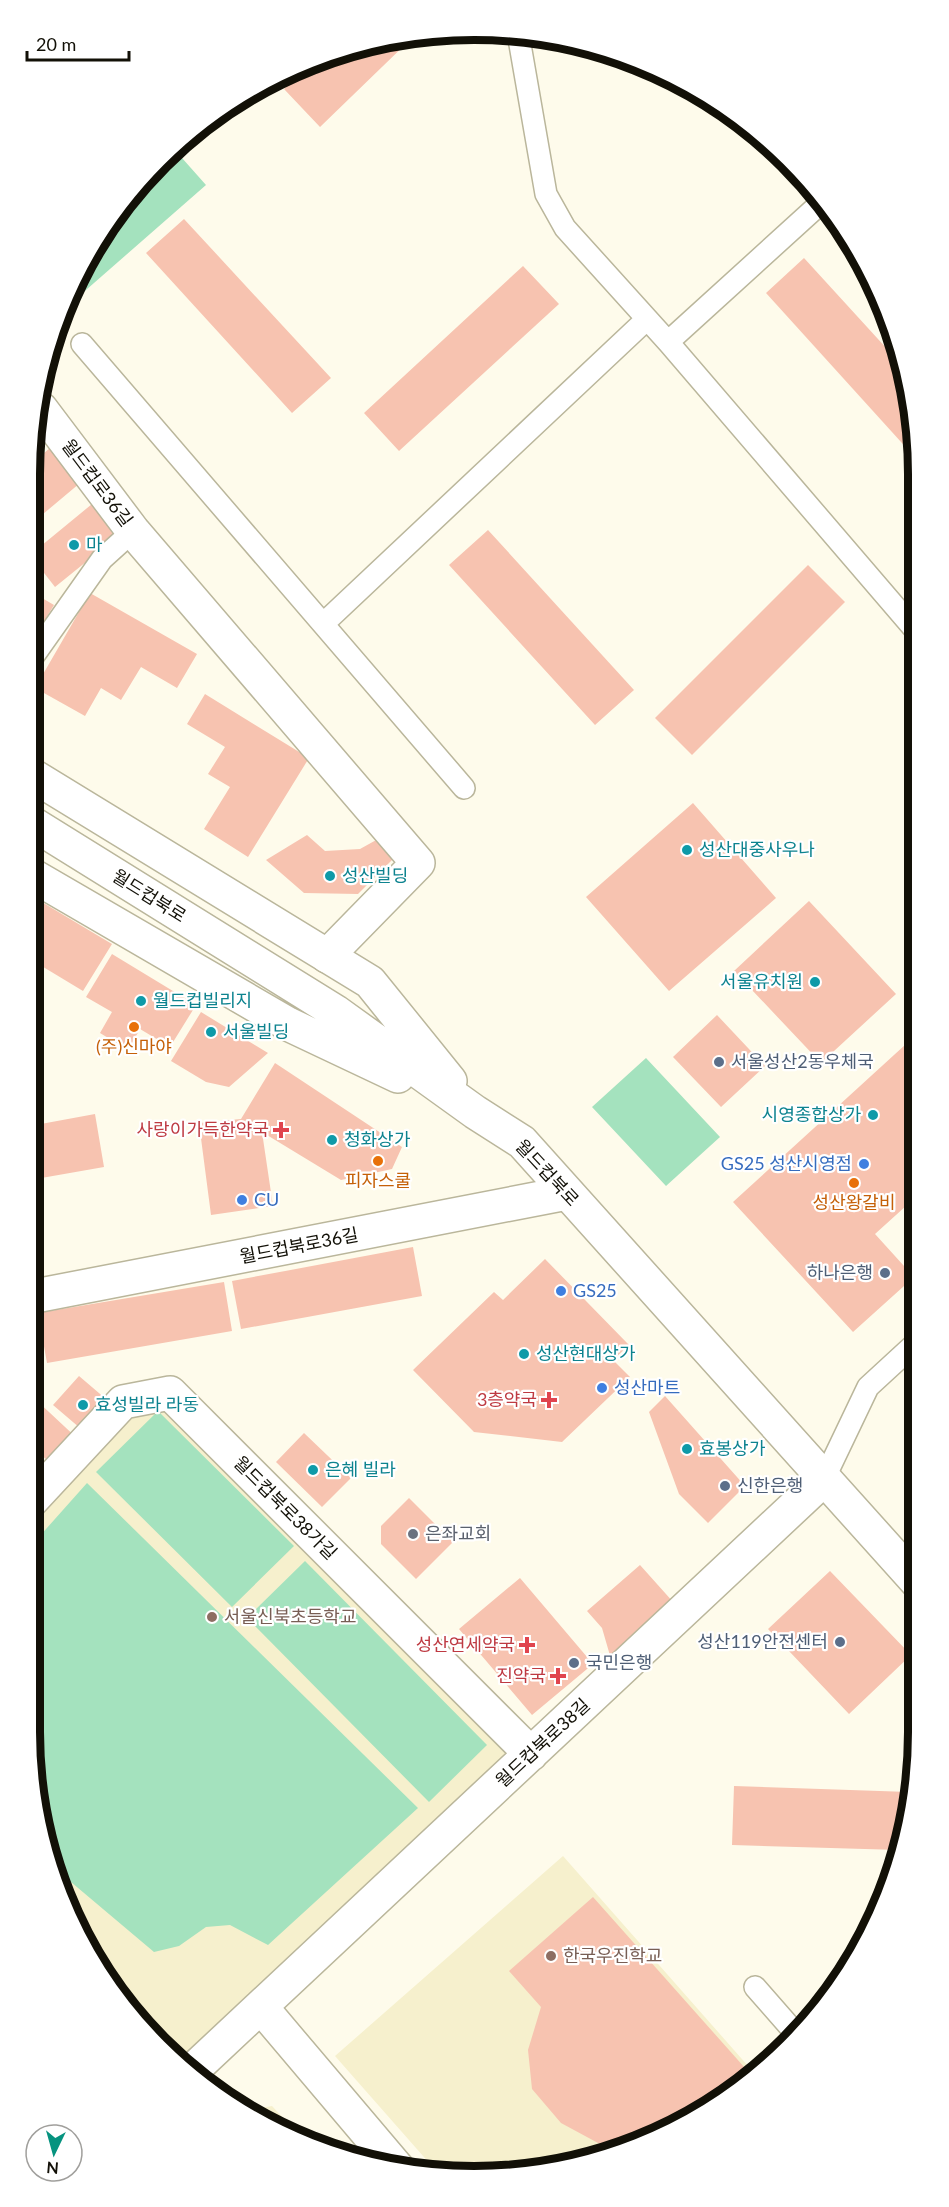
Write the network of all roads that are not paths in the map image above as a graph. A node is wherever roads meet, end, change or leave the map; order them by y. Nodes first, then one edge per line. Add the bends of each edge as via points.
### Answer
1 (520, 43) edge
2 (817, 207) edge
3 (647, 319) junction
4 (668, 342) junction
5 (82, 344) dead end
6 (44, 420) edge
7 (133, 531) junction
8 (908, 622) edge
9 (323, 624) junction
10 (40, 646) edge
11 (40, 780) edge
12 (464, 788) dead end
13 (40, 828) edge
14 (40, 880) edge
15 (327, 956) junction
16 (475, 1112) junction
17 (567, 1193) junction
18 (40, 1295) edge
19 (908, 1350) edge
20 (824, 1479) junction
21 (40, 1492) edge
22 (908, 1572) edge
23 (531, 1754) junction
24 (755, 1987) dead end
25 (261, 2007) junction
26 (791, 2029) edge
27 (197, 2066) edge
28 (389, 2158) edge

1 - 3 lane via 546,194 565,228
2 - 4 lane
3 - 4 lane
3 - 9 lane
4 - 8 lane
5 - 9 lane
6 - 7 street, 월드컵로36길
7 - 10 lane, 월드컵로36길 via 102,559
7 - 15 street via 418,863
9 - 12 lane
11 - 15 street
13 - 16 street, 월드컵북로 via 336,1012
14 - 16 street via 288,1024
15 - 16 street via 370,982
16 - 17 street, 월드컵북로 via 522,1142
17 - 18 street, 월드컵북로36길
17 - 20 street, 월드컵북로
19 - 20 lane via 868,1386
20 - 22 street, 월드컵북로
20 - 23 street, 월드컵북로38길
21 - 23 street, 월드컵북로38가길 via 123,1402 170,1393
23 - 25 street, 월드컵북로38길
24 - 26 lane
25 - 27 street, 월드컵북로38길
25 - 28 street

